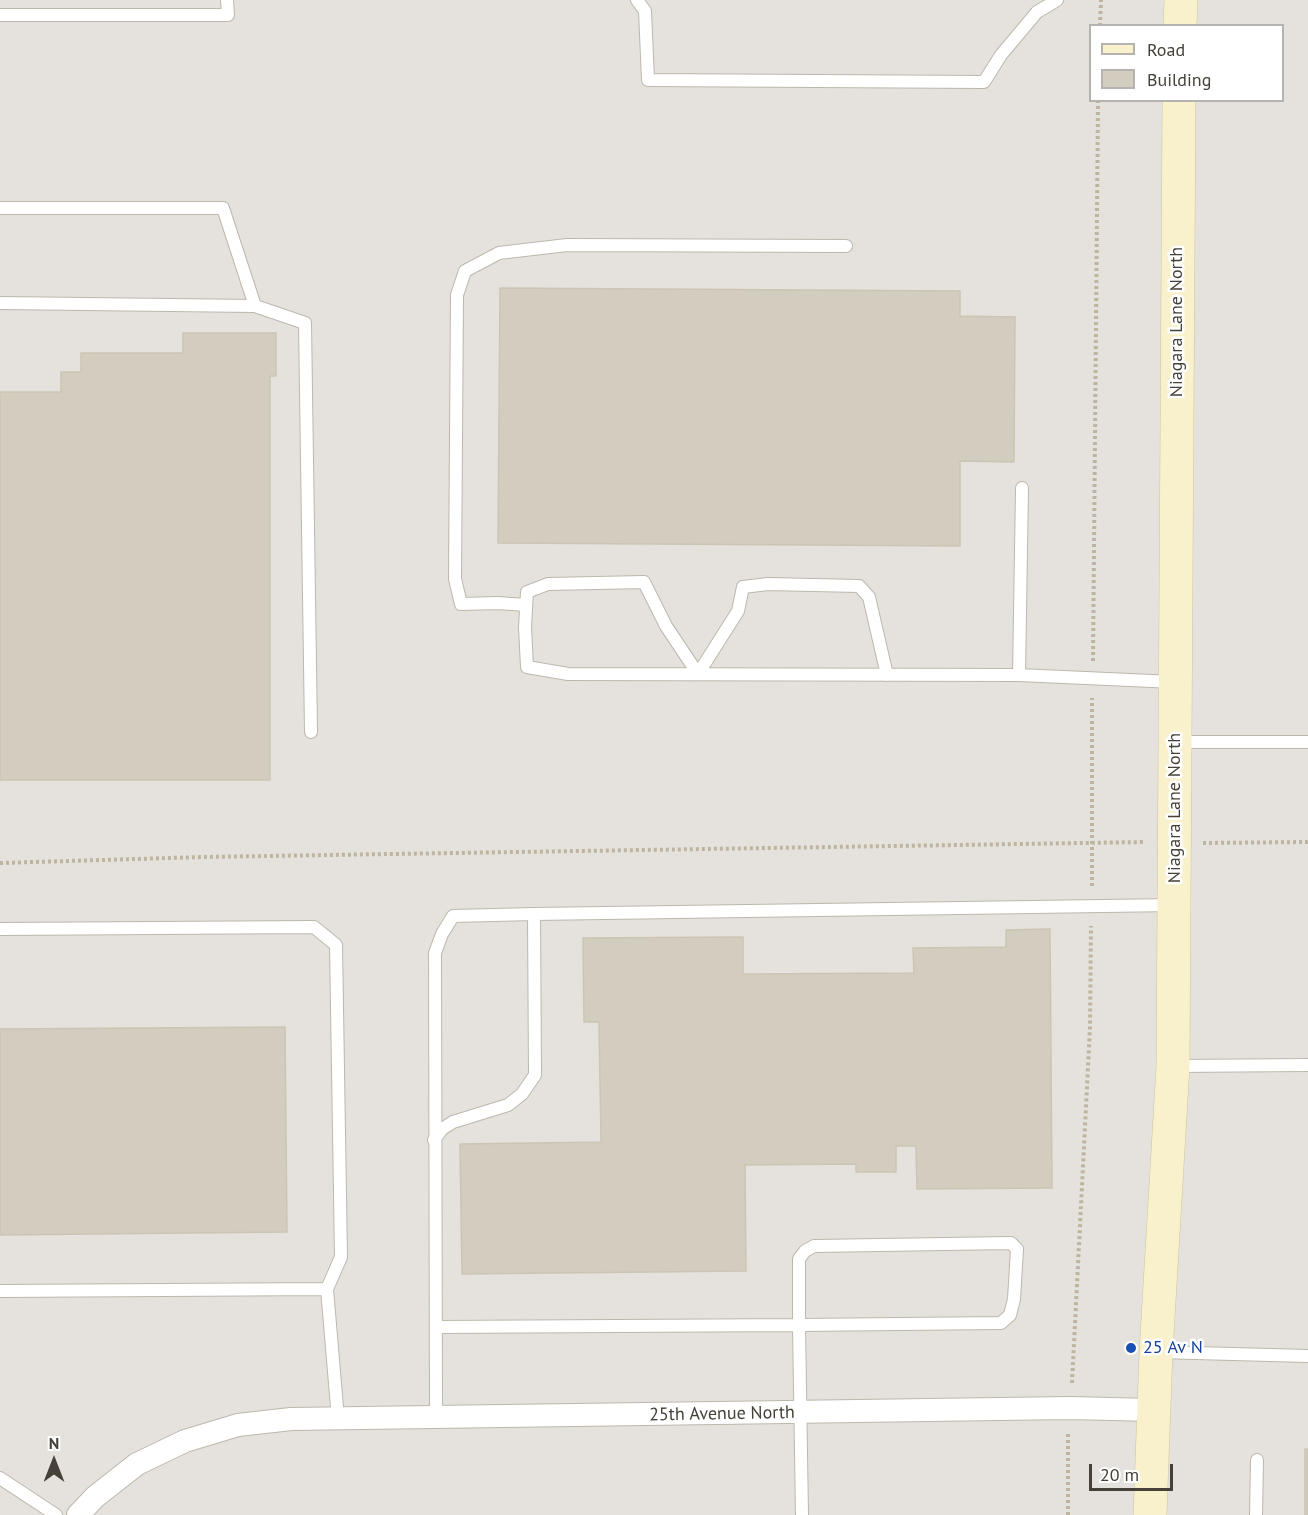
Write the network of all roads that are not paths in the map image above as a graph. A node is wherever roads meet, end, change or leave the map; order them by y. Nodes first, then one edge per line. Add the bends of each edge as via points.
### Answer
1 (227, 0) edge
2 (637, 0) edge
3 (1057, 0) edge
4 (1180, 0) edge
5 (0, 15) edge
6 (1180, 24) edge
7 (1179, 102) edge
8 (0, 208) edge
9 (846, 246) dead end
10 (0, 303) edge
11 (255, 306) junction
12 (1022, 488) dead end
13 (526, 605) junction
14 (698, 674) junction
15 (887, 675) junction
16 (1019, 675) junction
17 (1175, 682) junction
18 (311, 732) dead end
19 (1175, 742) junction
20 (1308, 742) edge
21 (1175, 905) junction
22 (534, 914) junction
23 (0, 930) edge
24 (1308, 1065) edge
25 (1173, 1066) junction
26 (434, 1140) junction
27 (327, 1289) junction
28 (0, 1291) edge
29 (798, 1325) junction
30 (436, 1327) junction
31 (1156, 1352) junction
32 (1308, 1356) edge
33 (1153, 1410) junction
34 (801, 1413) junction
35 (436, 1417) junction
36 (338, 1419) junction
37 (1257, 1460) dead end
38 (0, 1478) edge
39 (57, 1515) edge
40 (78, 1515) edge
41 (802, 1515) edge
42 (1150, 1515) edge
43 (1256, 1515) edge

1 - 5 lane via 228,15
2 - 3 lane via 645,11 648,80 972,82 984,82 1036,12
4 - 6 street
7 - 17 street, Niagara Lane North
8 - 11 lane via 222,208
9 - 13 lane via 567,245 499,253 465,271 457,295 455,579 461,604
10 - 11 lane
11 - 18 lane via 305,323
12 - 16 lane
13 - 14 lane via 527,667 568,674
13 - 14 lane via 527,592 548,584 644,582 666,626
14 - 15 lane
14 - 15 lane via 738,611 743,587 768,584 859,586 869,597
15 - 16 lane
16 - 17 lane
17 - 19 street, Niagara Lane North
19 - 20 lane
19 - 21 street, Niagara Lane North
21 - 22 lane
21 - 25 street, Niagara Lane North
22 - 26 lane via 535,1075 522,1094 508,1105 453,1122
22 - 26 lane via 453,915 442,934 434,969
23 - 27 lane via 314,927 336,945 341,1257
24 - 25 lane
25 - 31 street, Niagara Lane North
26 - 30 lane
27 - 28 lane
27 - 36 lane
29 - 29 lane via 1001,1323 1010,1315 1014,1299 1017,1249 1011,1243 814,1246 798,1259
29 - 30 lane
29 - 34 lane
30 - 35 lane
31 - 32 lane
31 - 33 street, Niagara Lane North
33 - 34 street, 25th Avenue North
33 - 42 street, Niagara Lane North
34 - 35 street, 25th Avenue North
34 - 41 lane
35 - 36 street, 25th Avenue North
36 - 40 street, 25th Avenue North via 238,1425 185,1441 137,1464
37 - 43 lane
38 - 39 lane

